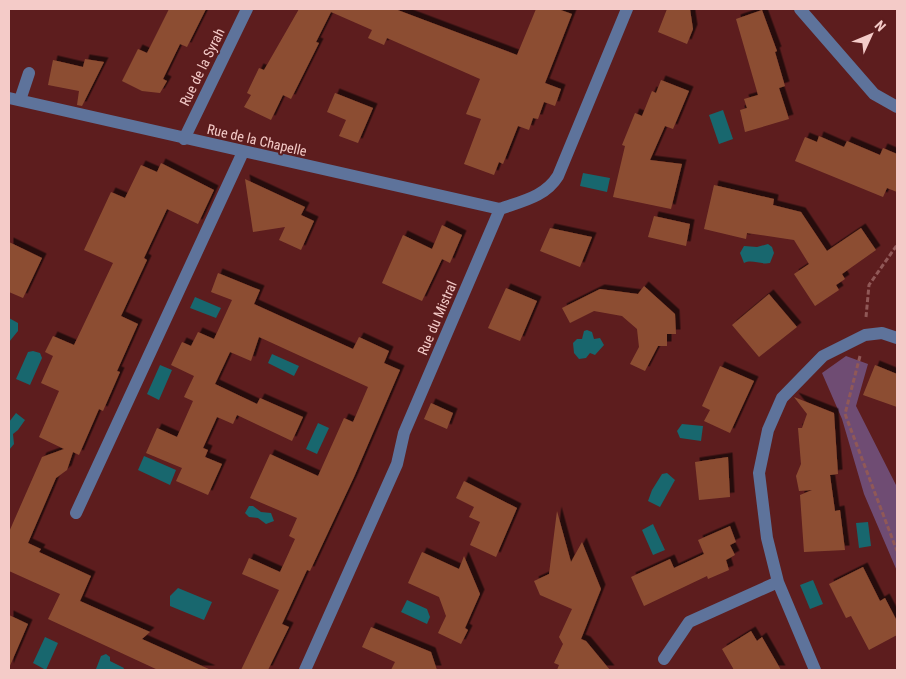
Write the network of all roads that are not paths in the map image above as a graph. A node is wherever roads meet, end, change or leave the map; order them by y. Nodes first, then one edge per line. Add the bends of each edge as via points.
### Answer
1 (247, 9) edge
2 (627, 9) edge
3 (800, 9) edge
4 (29, 73) dead end
5 (14, 99) edge
6 (897, 107) edge
7 (184, 139) junction
8 (243, 152) junction
9 (500, 209) junction
10 (897, 338) edge
11 (76, 513) dead end
12 (778, 582) junction
13 (664, 659) dead end
14 (305, 670) edge
15 (815, 670) edge

1 - 7 street, Rue de la Syrah
2 - 9 street via 558,176 540,195
3 - 6 street via 874,94
4 - 5 street
5 - 7 street, Rue de la Chapelle
7 - 8 street, Rue de la Chapelle
8 - 9 street, Rue de la Chapelle
8 - 11 street
9 - 14 street, Rue du Mistral via 404,433 397,464
10 - 12 street via 882,333 865,335 823,356 782,398 768,430 759,473 767,538
12 - 13 street via 689,622
12 - 15 street

